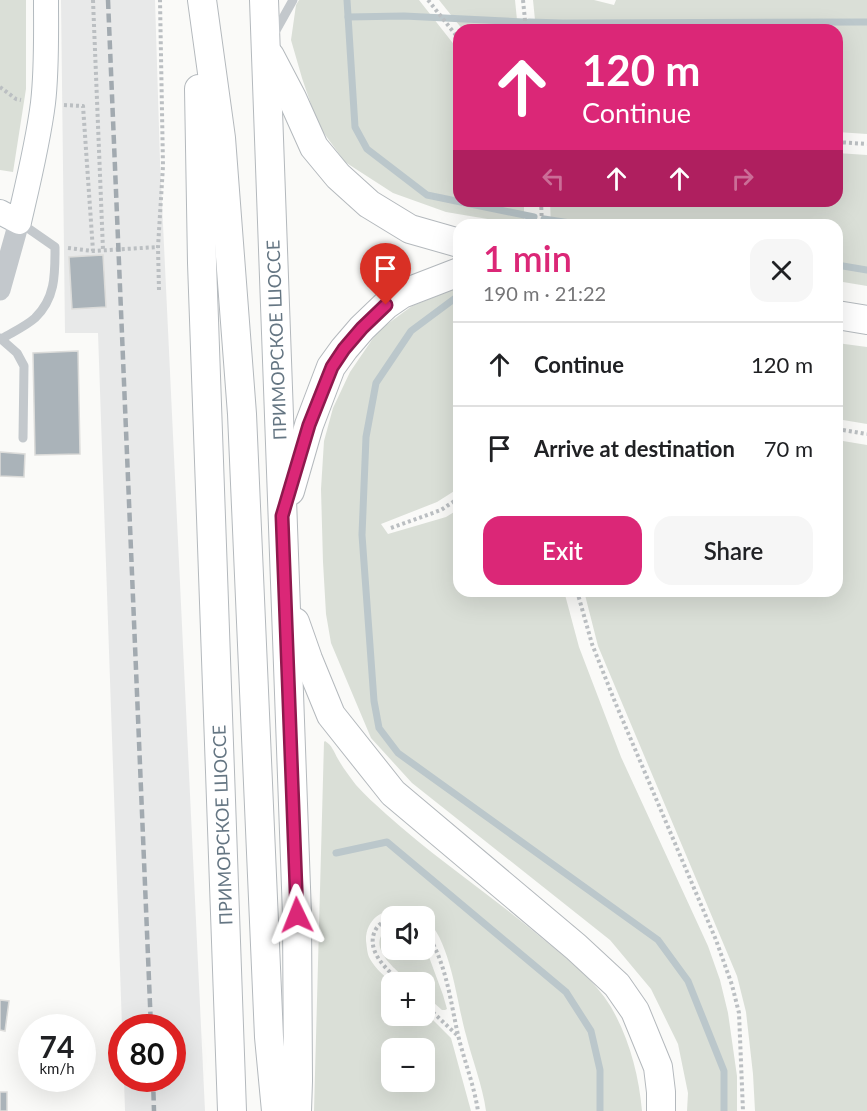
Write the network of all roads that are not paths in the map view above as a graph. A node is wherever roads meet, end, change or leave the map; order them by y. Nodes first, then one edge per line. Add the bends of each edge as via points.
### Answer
1 (46, 0) edge
2 (197, 0) edge
3 (202, 0) edge
4 (264, 0) edge
5 (293, 0) edge
6 (266, 49) junction
7 (10, 217) edge
8 (453, 241) edge
9 (453, 274) edge
10 (0, 290) edge
11 (843, 316) edge
12 (867, 320) edge
13 (1, 338) edge
14 (23, 438) dead end
15 (282, 516) junction
16 (285, 594) junction
17 (232, 1111) edge
18 (276, 1111) edge
19 (297, 1111) edge
20 (661, 1111) edge

1 - 7 main road via 43,104 34,155
2 - 17 highway, ПРИМОРСКОЕ ШОССЕ via 202,263
3 - 18 highway via 221,138 242,414 269,1037
4 - 6 highway, ПРИМОРСКОЕ ШОССЕ
5 - 6 lane
6 - 8 highway via 314,147 338,176 369,204 410,229
6 - 15 highway, ПРИМОРСКОЕ ШОССЕ
7 - 10 street
7 - 13 lane via 55,247 55,279 48,302 35,318
9 - 15 highway via 402,294 386,305 344,349 332,367 309,425
11 - 12 highway
13 - 14 lane via 24,366
15 - 16 highway, ПРИМОРСКОЕ ШОССЕ
16 - 19 highway, ПРИМОРСКОЕ ШОССЕ via 297,915
16 - 20 highway via 331,715 393,793 617,985 644,1029 658,1067

